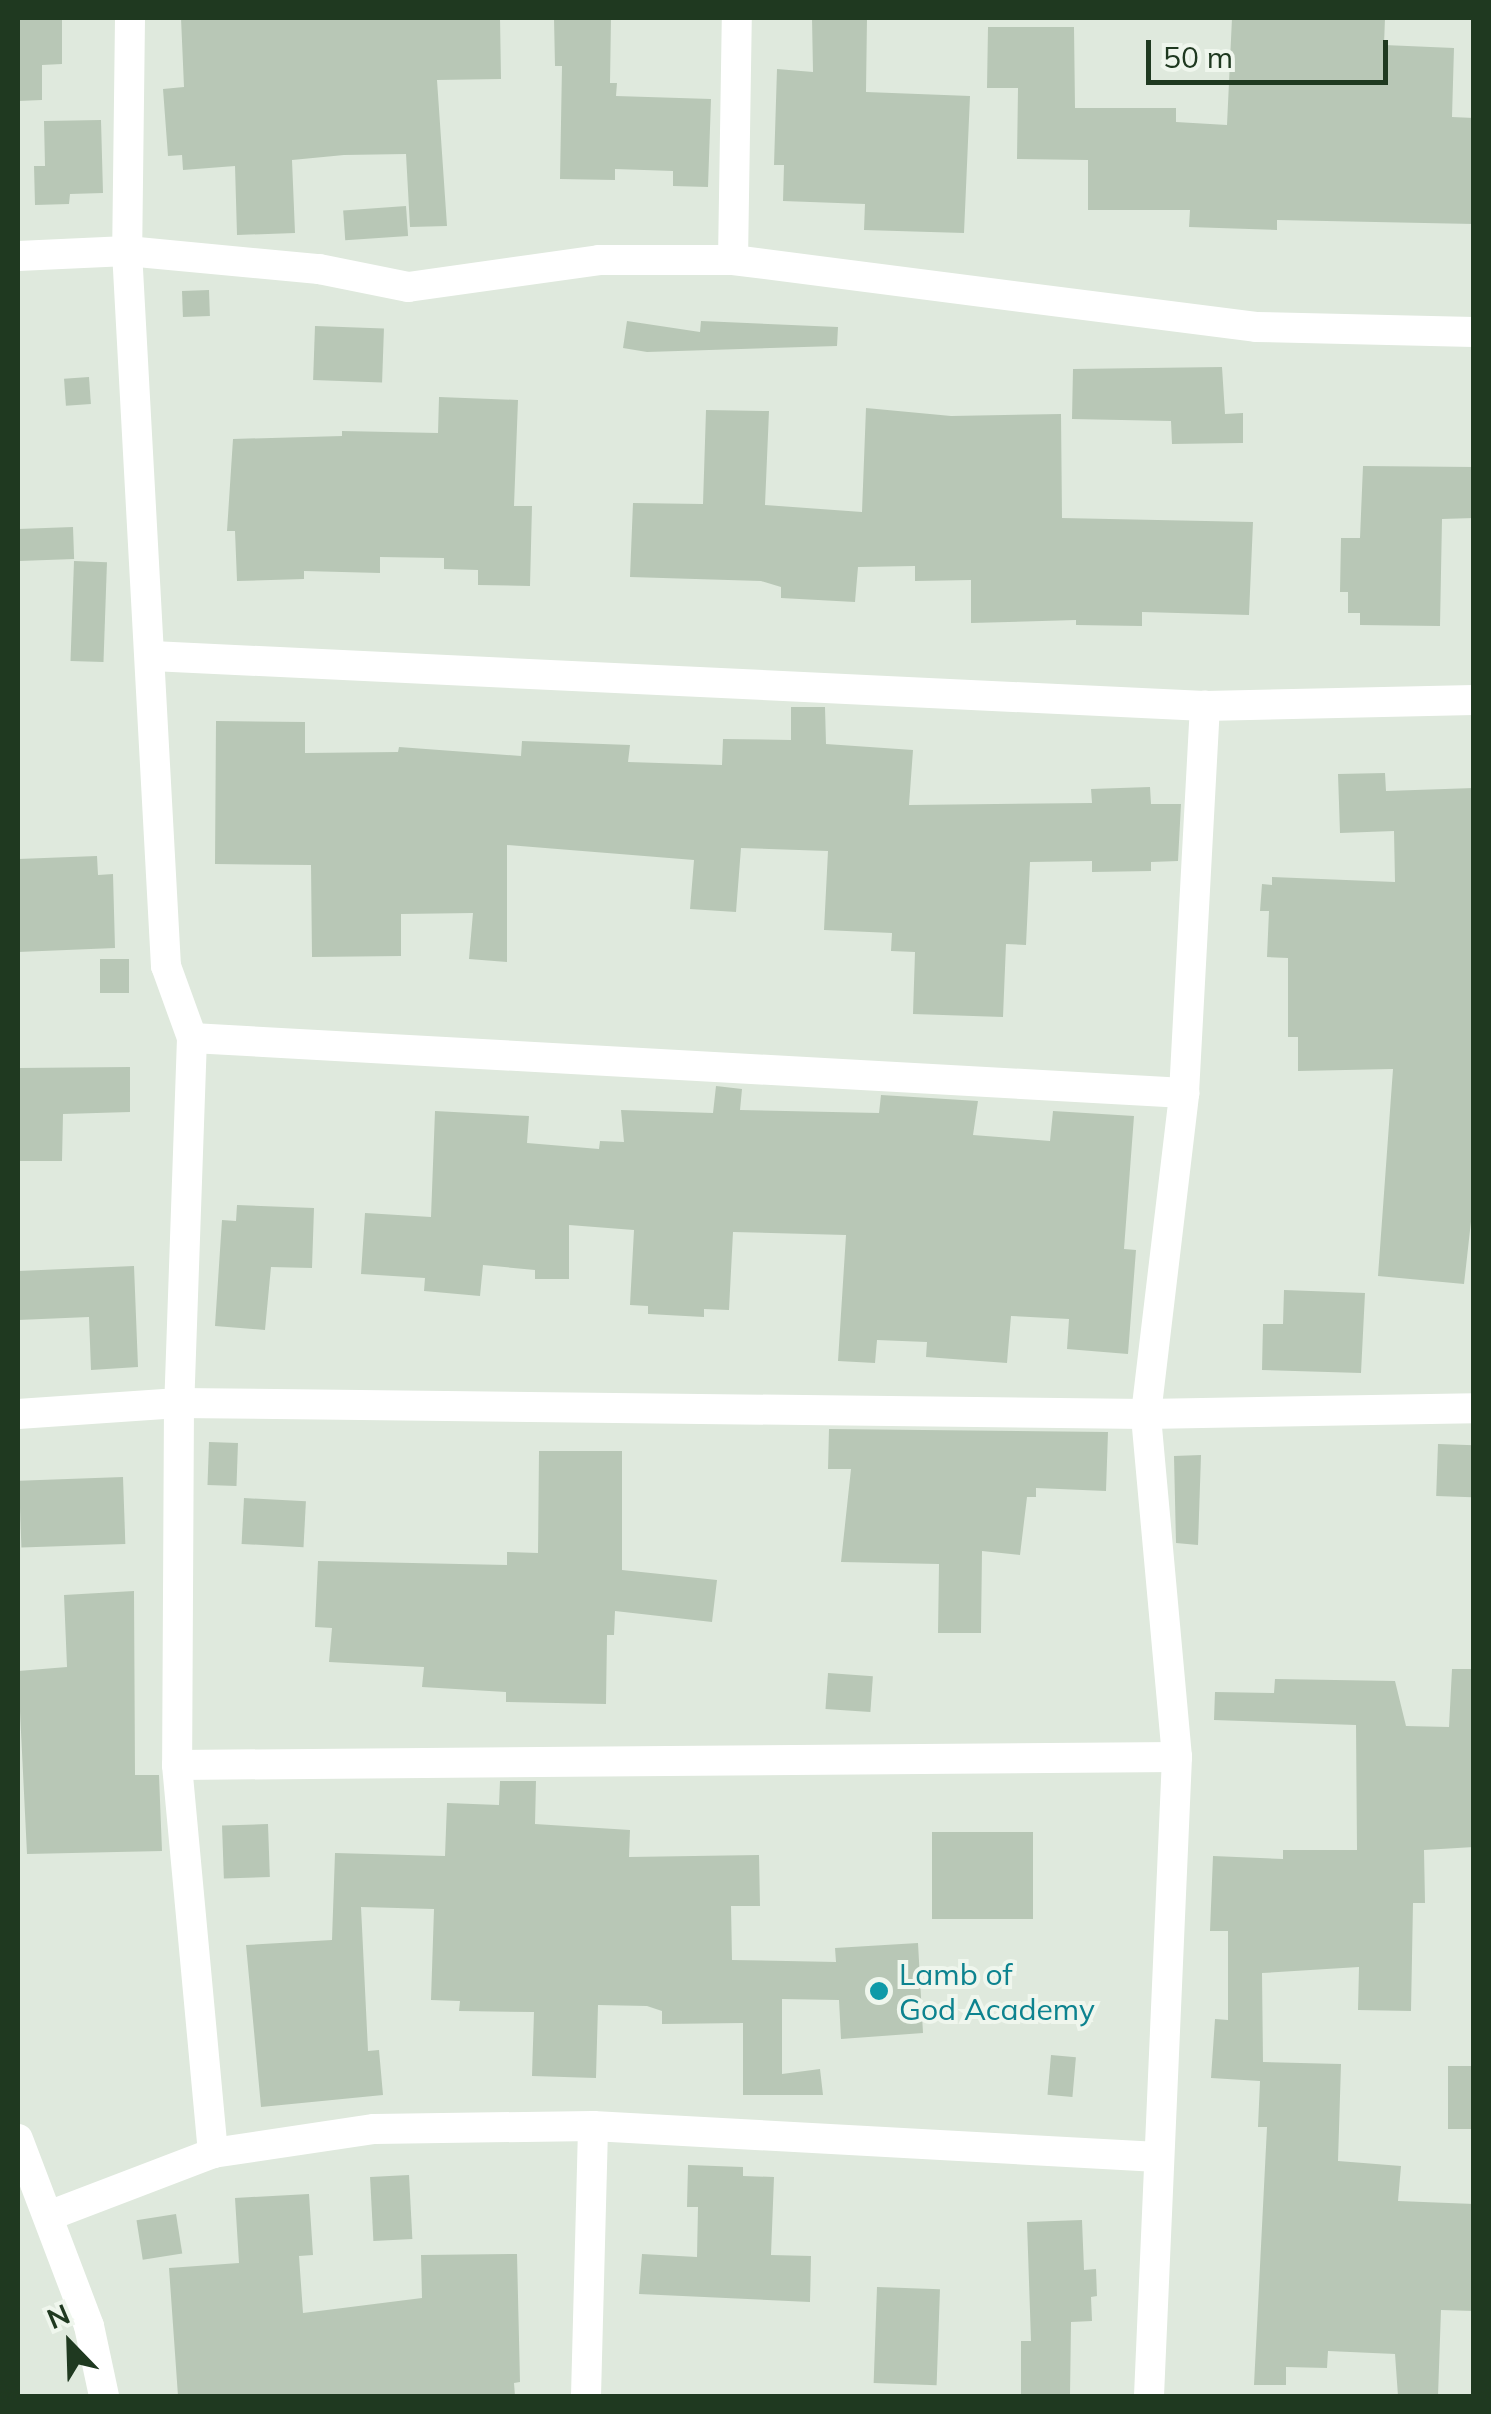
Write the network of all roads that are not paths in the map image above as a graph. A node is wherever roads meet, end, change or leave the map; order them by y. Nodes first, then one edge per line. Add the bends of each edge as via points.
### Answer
1 (130, 18) edge
2 (737, 18) edge
3 (127, 251) junction
4 (18, 256) edge
5 (734, 260) junction
6 (1474, 332) edge
7 (152, 656) junction
8 (1474, 700) edge
9 (1206, 706) junction
10 (192, 1038) junction
11 (1184, 1093) junction
12 (180, 1403) junction
13 (1474, 1408) edge
14 (18, 1414) edge
15 (1146, 1414) junction
16 (1177, 1757) junction
17 (178, 1765) junction
18 (593, 2126) junction
19 (18, 2138) edge
20 (213, 2153) junction
21 (1158, 2158) junction
22 (51, 2214) junction
23 (104, 2396) edge
24 (586, 2396) edge
25 (1149, 2396) edge

1 - 3 street
2 - 5 street
3 - 4 street
3 - 5 street via 318,269 408,287 599,260
3 - 7 street
5 - 6 street via 1256,326
7 - 9 street
7 - 10 street via 166,966
8 - 9 street
9 - 11 street
10 - 11 street
10 - 12 street
11 - 15 street
12 - 14 street
12 - 15 street
12 - 17 street
13 - 15 street
15 - 16 street
16 - 17 street
16 - 21 street
17 - 20 street
18 - 20 street via 374,2129
18 - 21 street
18 - 24 street
19 - 22 street
20 - 22 street
21 - 25 street
22 - 23 street via 89,2326

